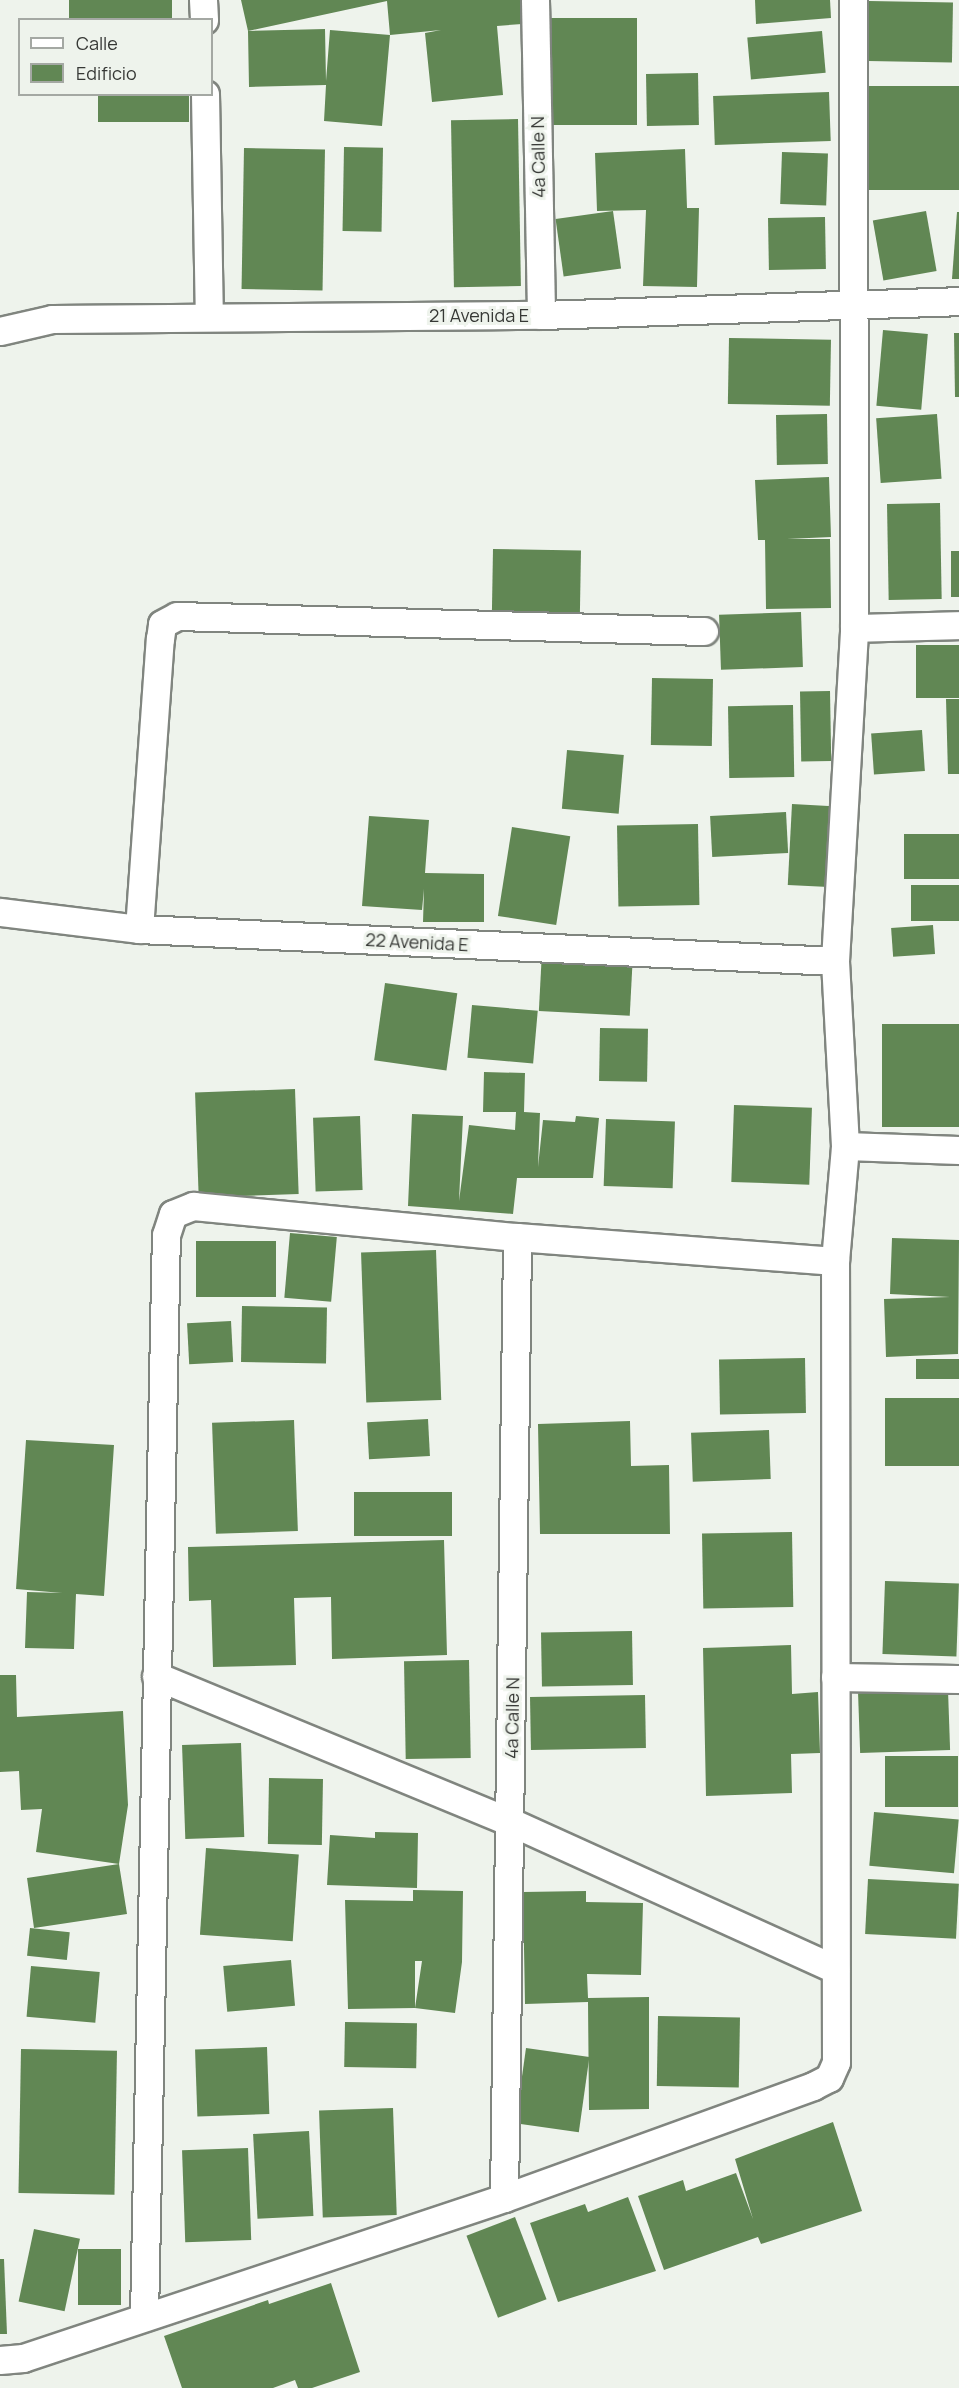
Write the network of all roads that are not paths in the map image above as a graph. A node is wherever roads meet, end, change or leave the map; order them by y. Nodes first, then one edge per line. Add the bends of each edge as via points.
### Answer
1 (203, 0) edge
2 (535, 0) edge
3 (852, 0) edge
4 (204, 18) edge
5 (205, 96) edge
6 (959, 301) edge
7 (852, 306) junction
8 (209, 315) junction
9 (541, 315) junction
10 (0, 331) edge
11 (959, 625) edge
12 (855, 628) junction
13 (704, 631) dead end
14 (0, 912) edge
15 (139, 929) junction
16 (835, 962) junction
17 (845, 1146) junction
18 (959, 1150) edge
19 (517, 1237) junction
20 (835, 1261) junction
21 (156, 1676) junction
22 (835, 1677) junction
23 (959, 1679) edge
24 (512, 1822) junction
25 (835, 1969) junction
26 (504, 2198) junction
27 (144, 2317) junction
28 (0, 2360) edge

1 - 4 street
2 - 9 street, 4a Calle N
3 - 7 street
5 - 8 street
6 - 7 street, 21 Avenida E
7 - 9 street, 21 Avenida E
7 - 12 street
8 - 9 street, 21 Avenida E
8 - 10 street, 21 Avenida E via 52,319
11 - 12 street
12 - 16 street
13 - 15 street via 177,616 162,624 160,639
14 - 15 street, 22 Avenida E
15 - 16 street, 22 Avenida E
16 - 17 street
17 - 18 street
17 - 20 street
19 - 20 street
19 - 21 street via 193,1206 173,1214 166,1235
19 - 24 street, 4a Calle N
20 - 22 street
21 - 24 street
21 - 27 street
22 - 23 street
22 - 25 street
24 - 25 street
24 - 26 street, 4a Calle N
25 - 26 street via 836,2062 828,2078
26 - 27 street
27 - 28 street via 23,2358

